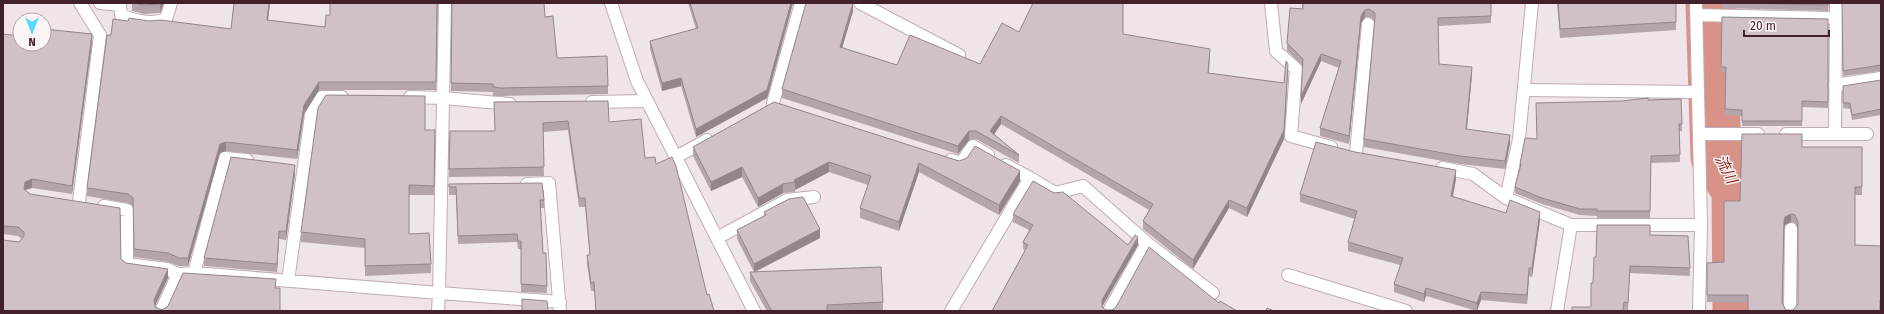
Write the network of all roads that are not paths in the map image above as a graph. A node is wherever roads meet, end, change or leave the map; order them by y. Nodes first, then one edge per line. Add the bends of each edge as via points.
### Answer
1 (80, 3) edge
2 (100, 3) edge
3 (171, 3) edge
4 (445, 3) edge
5 (611, 3) edge
6 (801, 3) edge
7 (860, 3) edge
8 (1271, 3) edge
9 (1532, 3) edge
10 (1836, 3) edge
11 (1698, 11) edge
12 (1828, 18) edge
13 (1368, 24) dead end
14 (959, 55) edge
15 (1881, 78) edge
16 (1835, 85) junction
17 (1524, 90) junction
18 (1698, 92) junction
19 (352, 97) edge
20 (398, 97) edge
21 (443, 98) junction
22 (647, 101) junction
23 (578, 102) edge
24 (524, 104) edge
25 (760, 110) edge
26 (718, 134) edge
27 (1700, 134) junction
28 (1835, 134) junction
29 (1867, 134) dead end
30 (1356, 153) junction
31 (938, 156) edge
32 (1372, 156) edge
33 (676, 157) junction
34 (257, 162) edge
35 (288, 165) edge
36 (1426, 166) edge
37 (304, 167) junction
38 (1030, 178) junction
39 (518, 184) edge
40 (441, 185) junction
41 (457, 185) edge
42 (814, 197) dead end
43 (1506, 198) junction
44 (65, 200) edge
45 (79, 202) junction
46 (1570, 225) junction
47 (1701, 226) junction
48 (1791, 229) dead end
49 (717, 238) junction
50 (1148, 242) junction
51 (194, 273) junction
52 (178, 274) junction
53 (1288, 275) dead end
54 (288, 281) junction
55 (439, 293) junction
56 (1213, 293) dead end
57 (560, 307) edge
58 (161, 311) edge
59 (438, 311) edge
60 (754, 311) edge
61 (951, 311) edge
62 (1109, 311) edge
63 (1406, 311) edge
64 (1557, 311) edge
65 (1699, 311) edge
66 (1790, 311) edge

1 - 45 street via 100,35
2 - 3 street via 120,5 121,15 157,23 166,19
4 - 21 street
5 - 22 street via 637,81
6 - 25 street via 777,104
7 - 14 street
8 - 30 street via 1276,51 1296,69 1291,136
9 - 17 street
10 - 16 street
11 - 12 street via 1723,16
11 - 18 street
13 - 30 street
15 - 16 street
16 - 28 street
17 - 18 street
17 - 43 street via 1519,139
18 - 27 street
19 - 37 street via 322,97 311,115
20 - 21 street
21 - 24 street
21 - 40 street
22 - 23 street
22 - 33 street
26 - 33 street
27 - 28 street
27 - 47 street
28 - 29 street
30 - 32 street
31 - 38 street via 961,163 973,146
33 - 49 street
34 - 51 street via 225,158
35 - 37 street
36 - 43 street via 1473,174
37 - 54 street
38 - 50 street via 1055,193 1083,186
38 - 61 street
39 - 57 street via 549,183
40 - 41 street
40 - 55 street
42 - 49 street via 787,200
43 - 46 street
44 - 45 street
45 - 52 street via 127,210 127,264
46 - 47 street
46 - 64 street
47 - 65 street
48 - 66 street
49 - 60 street
50 - 56 street
50 - 62 street
51 - 52 street
51 - 54 street
52 - 58 street
53 - 63 street
54 - 55 street
55 - 57 street
55 - 59 street

